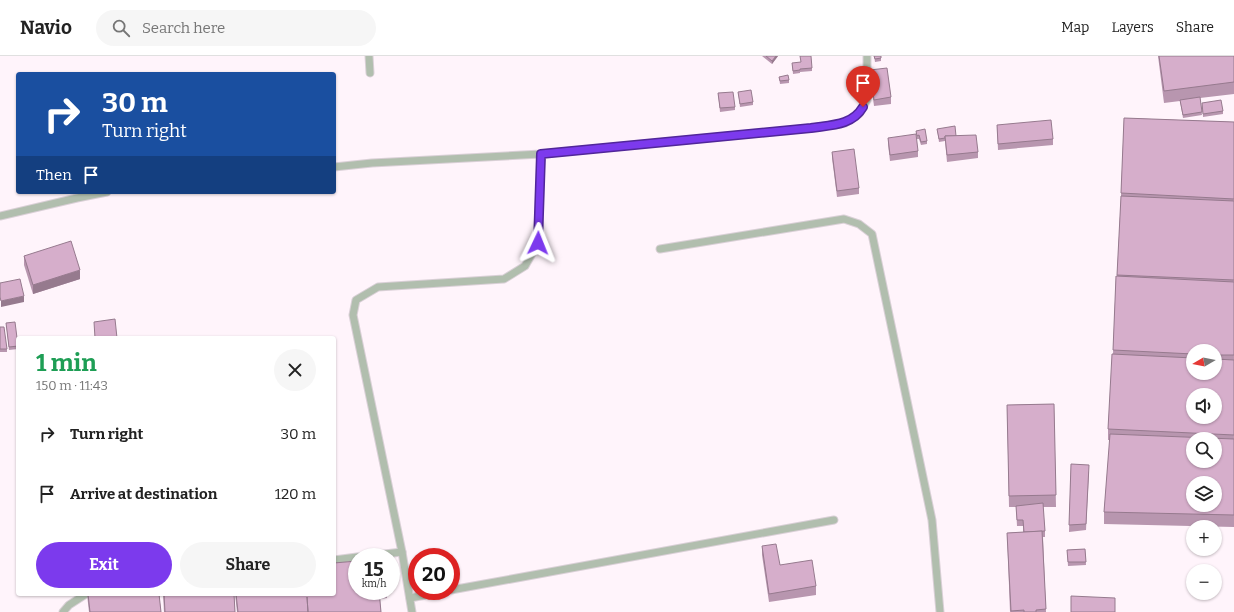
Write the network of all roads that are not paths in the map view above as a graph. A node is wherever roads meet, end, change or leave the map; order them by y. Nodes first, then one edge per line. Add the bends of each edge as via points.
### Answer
1 (369, 56) edge
2 (867, 56) edge
3 (370, 73) dead end
4 (541, 154) junction
5 (336, 167) edge
6 (98, 194) edge
7 (0, 216) edge
8 (660, 249) dead end
9 (834, 520) dead end
10 (402, 552) joint
11 (348, 558) edge
12 (336, 560) edge
13 (408, 586) edge
14 (460, 588) edge
15 (83, 596) edge
16 (410, 600) edge
17 (64, 612) edge
18 (412, 612) edge
19 (940, 612) edge

1 - 3 lane
2 - 4 lane via 867,100 859,114 845,123
4 - 5 lane
4 - 10 lane via 538,243 525,266 504,279 378,287 356,300 353,315
6 - 7 lane
8 - 19 lane via 844,219 859,224 872,234 932,520
9 - 14 lane
10 - 13 lane
11 - 12 lane
15 - 17 lane via 69,605
16 - 18 lane

